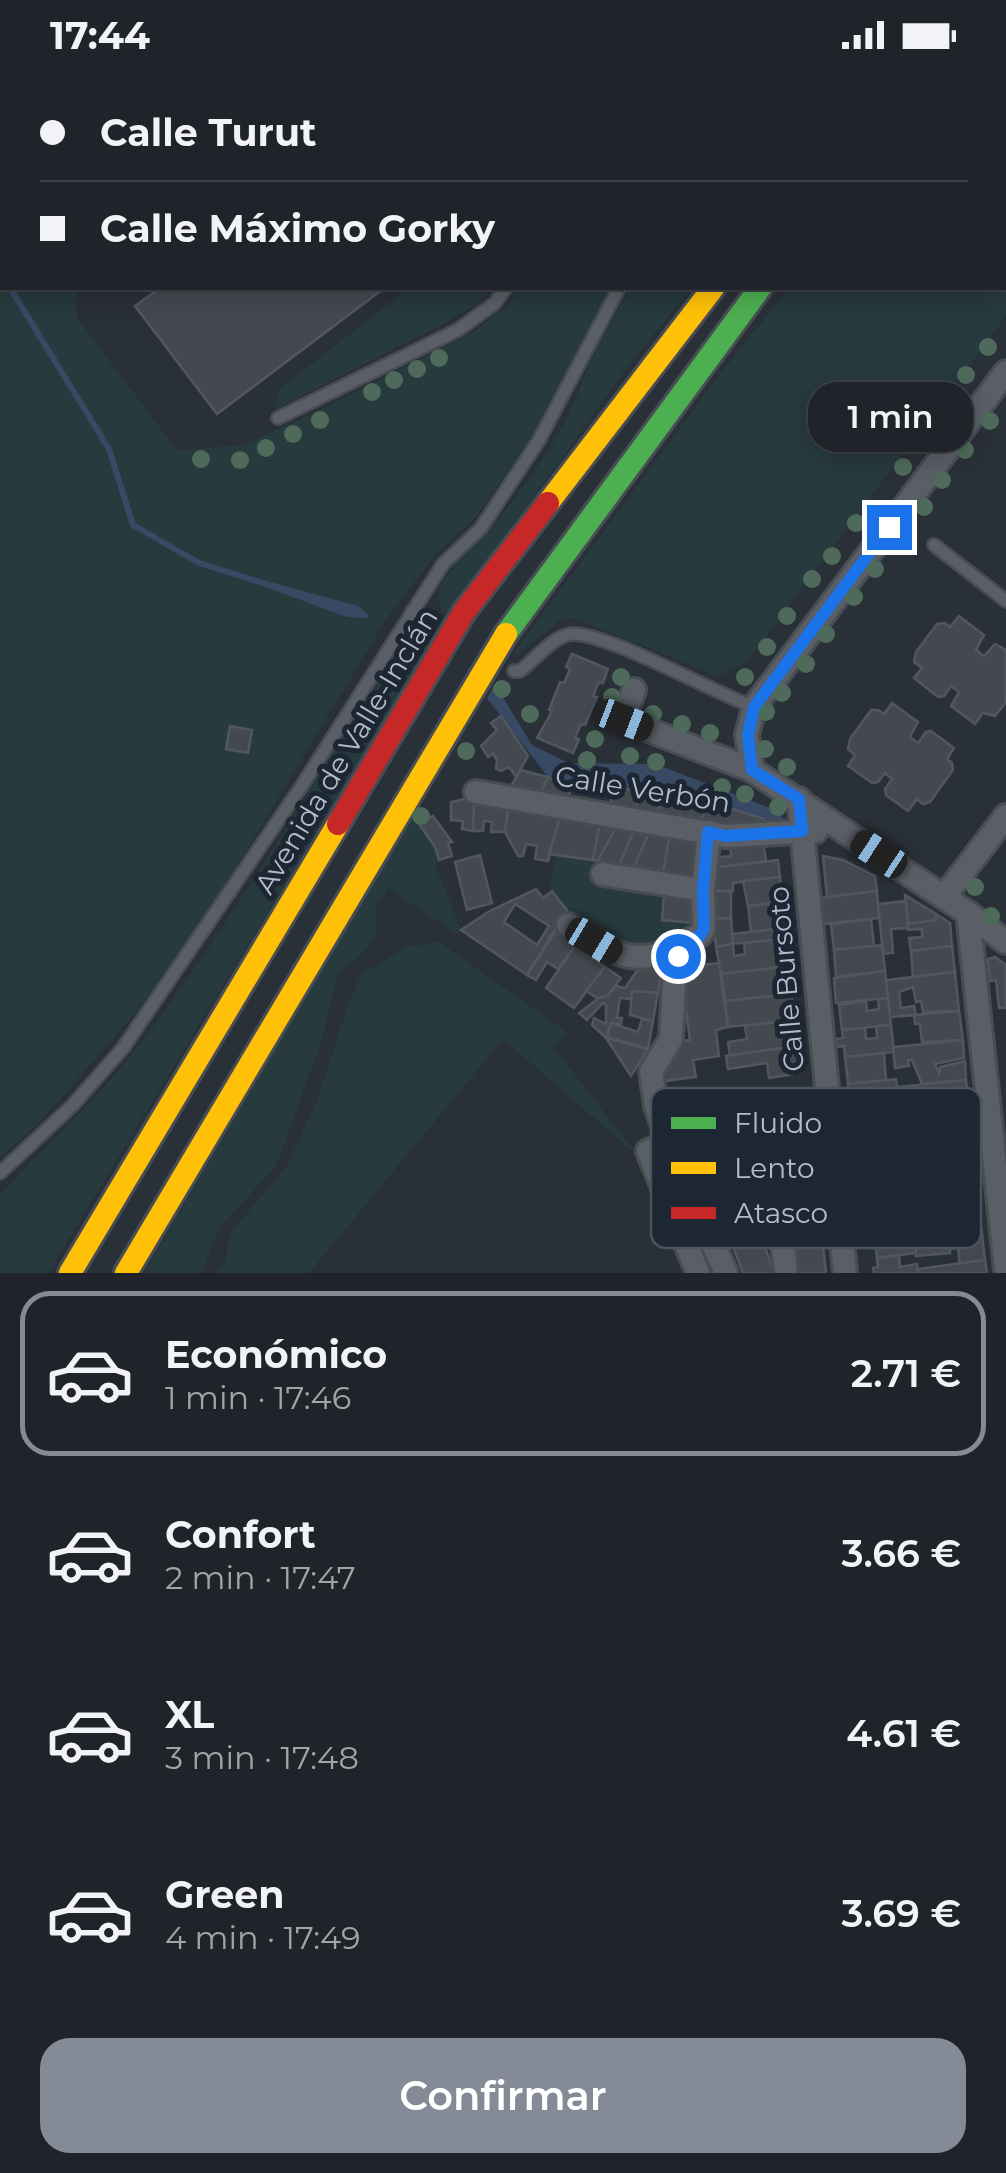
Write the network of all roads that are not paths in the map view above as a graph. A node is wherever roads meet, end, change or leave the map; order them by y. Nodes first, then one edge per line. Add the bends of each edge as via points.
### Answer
1 (505, 290) edge
2 (618, 290) edge
3 (711, 290) edge
4 (759, 290) edge
5 (1006, 372) edge
6 (278, 418) dead end
7 (934, 546) dead end
8 (1006, 601) edge
9 (412, 611) junction
10 (428, 620) dead end
11 (514, 671) dead end
12 (634, 690) dead end
13 (754, 707) junction
14 (752, 770) junction
15 (476, 792) dead end
16 (799, 799) junction
17 (1006, 816) edge
18 (802, 831) junction
19 (708, 832) junction
20 (862, 843) junction
21 (603, 874) dead end
22 (703, 890) junction
23 (944, 897) junction
24 (968, 913) junction
25 (568, 925) dead end
26 (1006, 942) edge
27 (677, 956) junction
28 (654, 1088) edge
29 (826, 1088) edge
30 (0, 1173) edge
31 (690, 1248) edge
32 (713, 1248) edge
33 (783, 1248) edge
34 (842, 1248) edge
35 (1006, 1269) edge
36 (70, 1273) edge
37 (126, 1273) edge
38 (698, 1273) edge
39 (726, 1273) edge
40 (786, 1273) edge
41 (845, 1273) edge

1 - 6 lane via 458,330
2 - 9 lane via 539,440 482,528 443,564
3 - 36 main road, Avenida de Valle-Inclán via 464,612
4 - 37 main road via 505,635
5 - 13 street
7 - 8 lane
9 - 10 lane
9 - 30 lane via 123,1048
11 - 13 lane via 564,636 596,636
12 - 14 street via 624,720
13 - 14 street via 748,735
14 - 16 street
15 - 19 street, Calle Verbón
16 - 18 street, Calle Bursoto
16 - 20 street
17 - 23 street
18 - 19 street, Calle Verbón
18 - 20 street, Calle Verbón
18 - 29 street, Calle Bursoto
19 - 22 street
20 - 23 street
21 - 22 street
22 - 27 street via 704,928
23 - 24 street
24 - 26 street
24 - 35 street
25 - 27 street via 620,957
27 - 28 street via 671,1040 652,1072
31 - 38 street
32 - 39 street
33 - 40 street
34 - 41 street, Calle Bursoto

